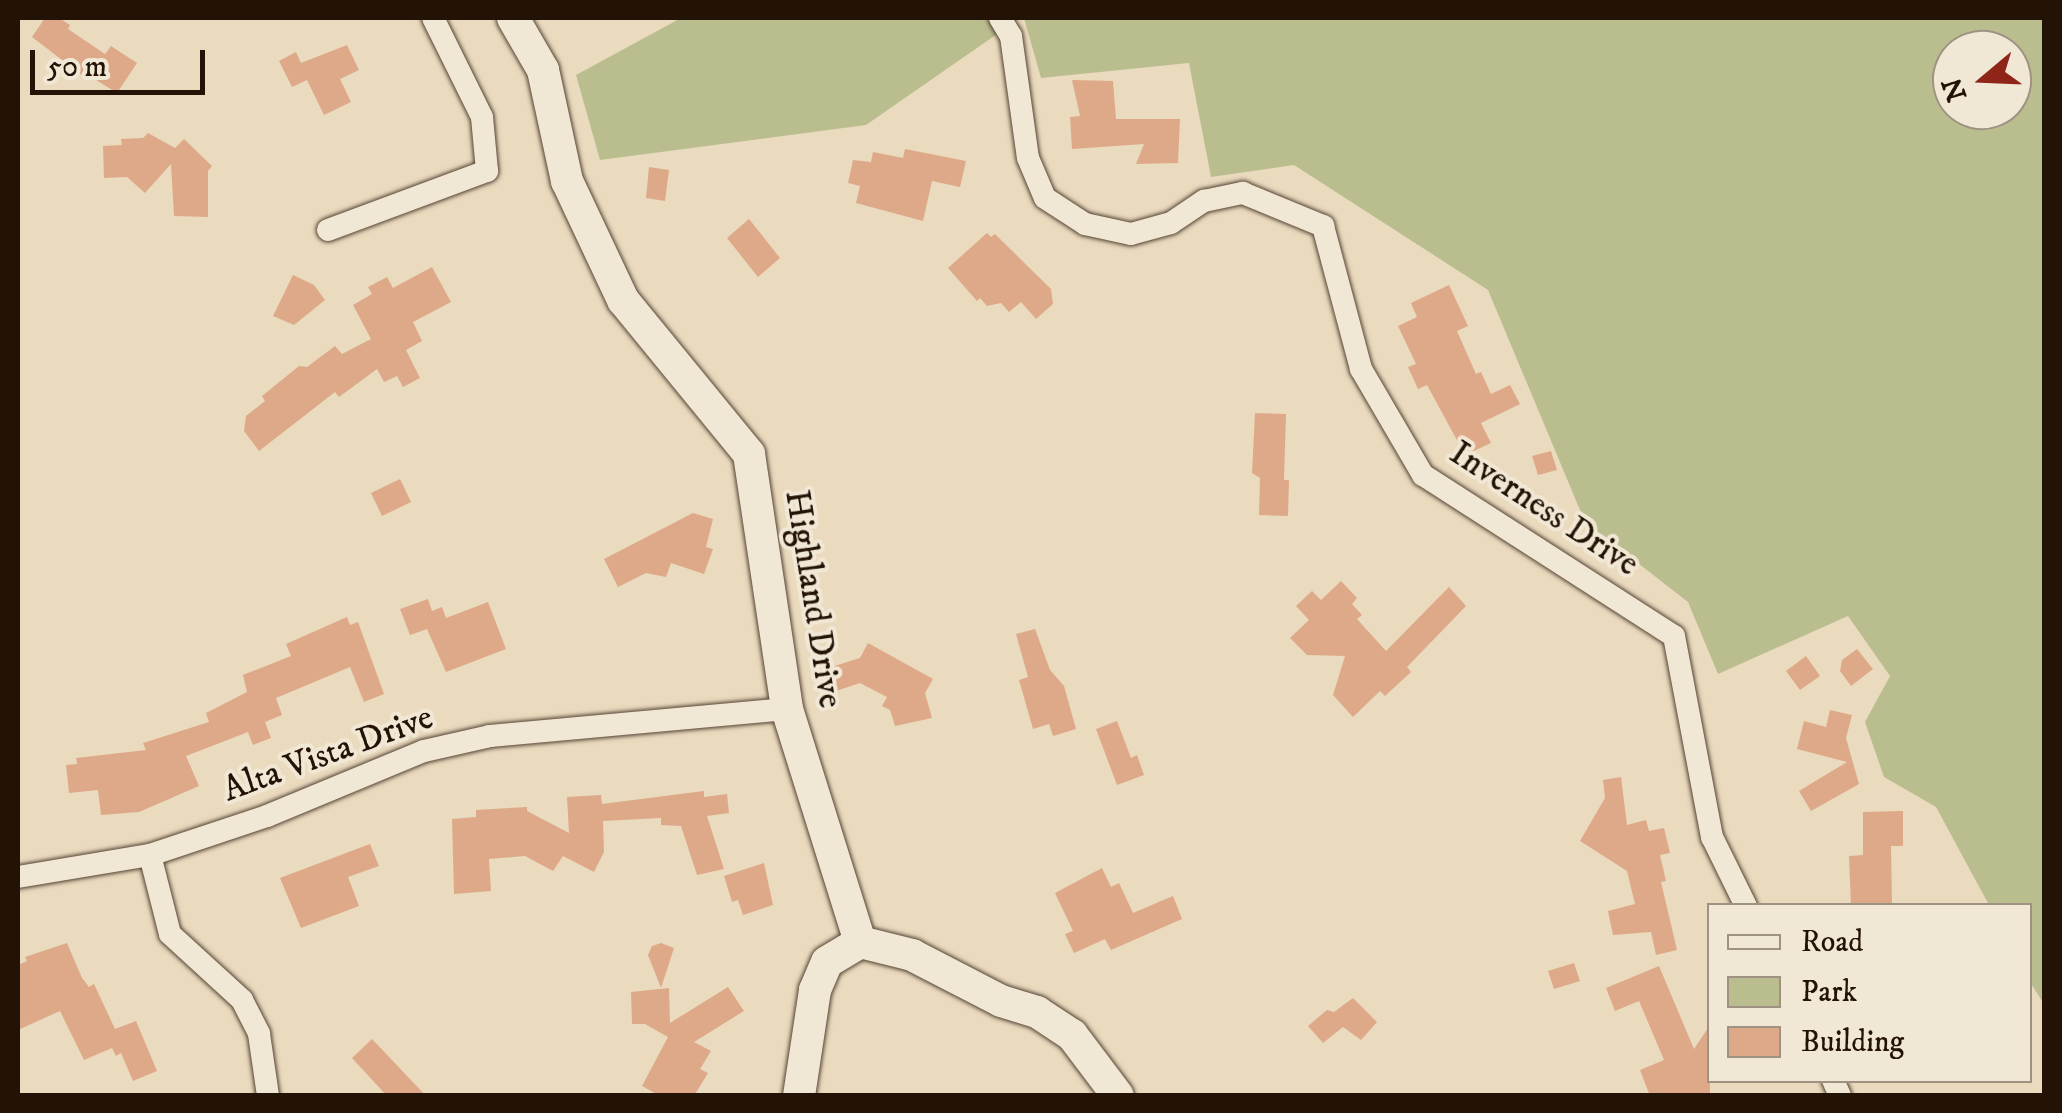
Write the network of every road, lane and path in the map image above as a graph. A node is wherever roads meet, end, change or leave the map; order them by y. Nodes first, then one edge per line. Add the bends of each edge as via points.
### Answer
1 (433, 18) edge
2 (513, 18) edge
3 (1000, 18) edge
4 (328, 230) dead end
5 (787, 709) junction
6 (150, 855) junction
7 (18, 877) edge
8 (1745, 903) edge
9 (860, 942) junction
10 (268, 1096) edge
11 (799, 1096) edge
12 (1118, 1096) edge

1 - 4 street via 482,117 487,171
2 - 5 street, Highland Drive via 543,70 566,181 623,300 749,454
3 - 8 street, Inverness Drive via 1011,36 1028,158 1045,198 1085,224 1132,234 1171,223 1204,201 1243,193 1323,226 1361,369 1423,475 1674,636 1712,837
5 - 6 street, Alta Vista Drive via 474,740 424,751 267,816
5 - 9 street, Highland Drive
6 - 7 street, Alta Vista Drive
6 - 10 street via 170,934 242,1000 259,1034
9 - 11 street via 827,962 815,990
9 - 12 street via 912,955 1037,1012 1072,1035

